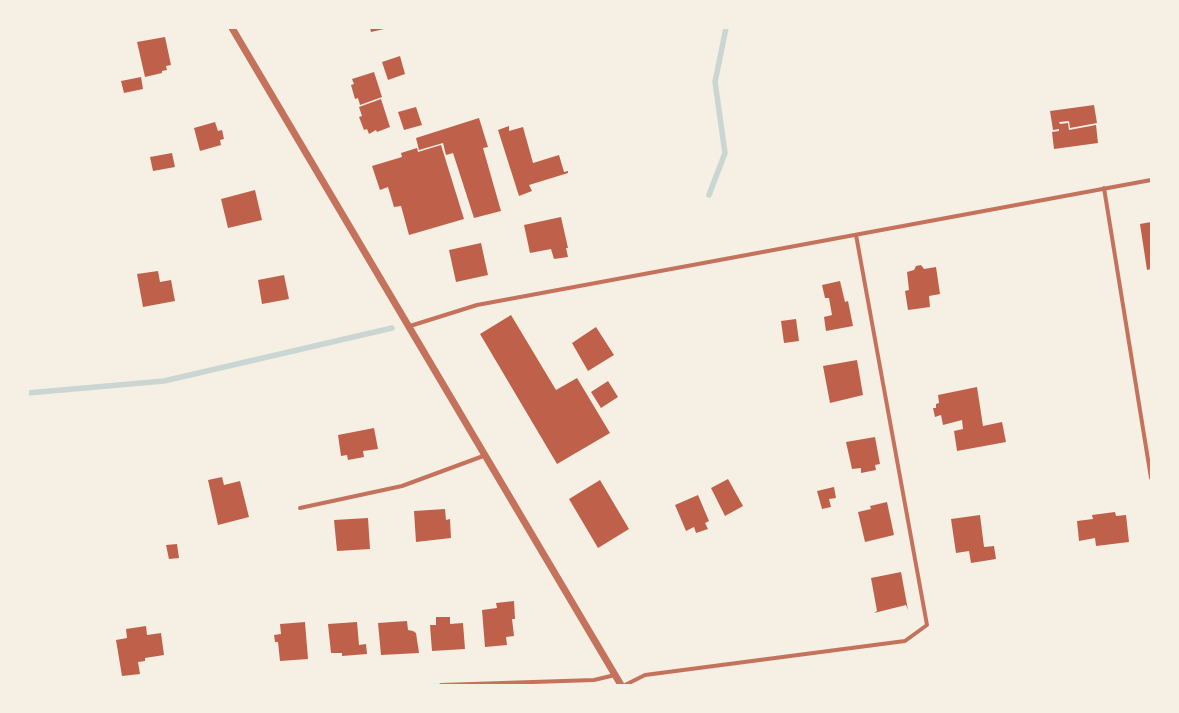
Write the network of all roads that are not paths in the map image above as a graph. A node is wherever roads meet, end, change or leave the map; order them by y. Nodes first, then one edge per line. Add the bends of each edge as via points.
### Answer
1 (232, 28) edge
2 (1151, 180) edge
3 (1104, 188) junction
4 (856, 234) junction
5 (410, 326) junction
6 (486, 455) junction
7 (1151, 478) edge
8 (300, 508) dead end
9 (615, 675) junction
10 (441, 685) edge
11 (621, 685) edge
12 (626, 685) edge

1 - 5 street
2 - 3 street
3 - 4 street
3 - 7 street
4 - 5 street via 476,304
4 - 12 street via 927,625 905,641 645,675
5 - 6 street
6 - 8 street via 402,486
6 - 9 street
9 - 10 street via 594,680
9 - 11 street

